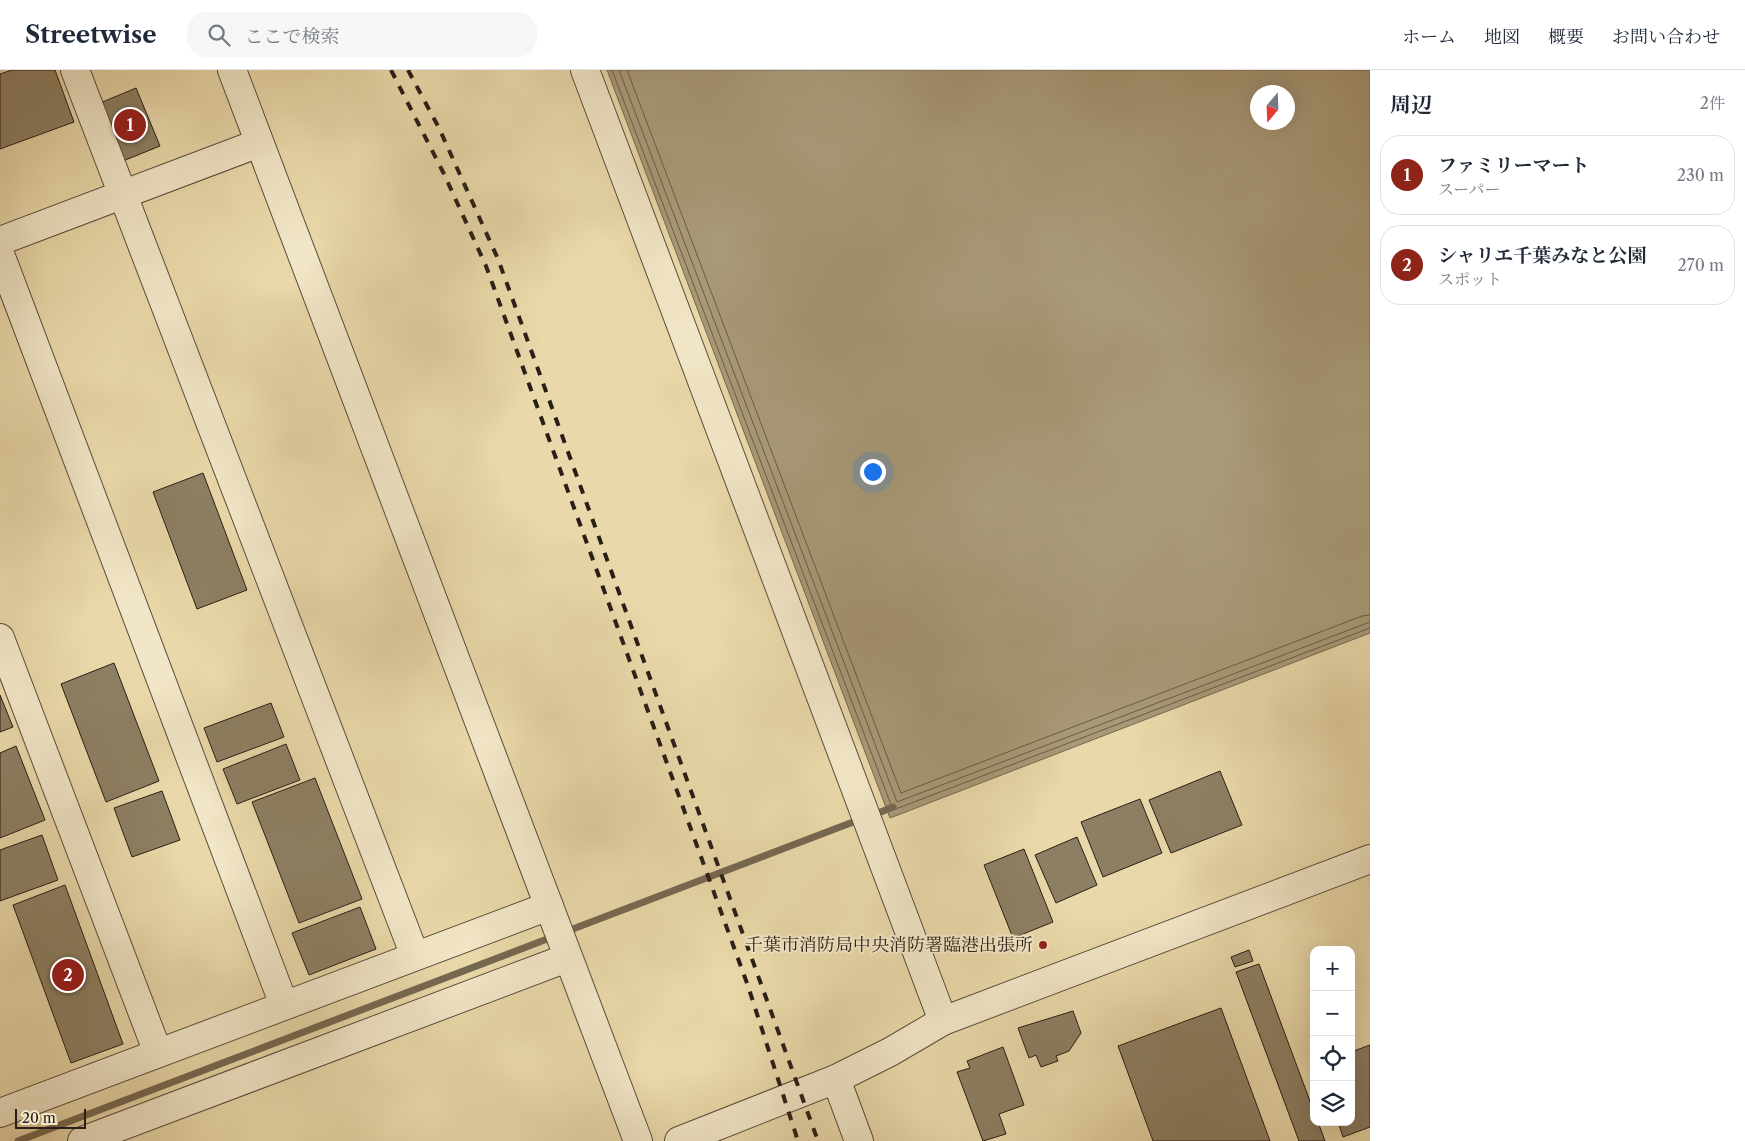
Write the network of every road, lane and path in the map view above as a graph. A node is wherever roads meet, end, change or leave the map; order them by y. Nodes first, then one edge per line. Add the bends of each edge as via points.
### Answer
1 (75, 70) edge
2 (232, 70) edge
3 (585, 70) edge
4 (259, 143) junction
5 (121, 195) junction
6 (0, 242) edge
7 (0, 254) edge
8 (0, 638) edge
9 (1370, 859) edge
10 (558, 933) junction
11 (414, 956) junction
12 (284, 1005) junction
13 (943, 1021) junction
14 (158, 1054) junction
15 (836, 1079) junction
16 (0, 1113) edge
17 (82, 1141) edge
18 (638, 1141) edge
19 (679, 1141) edge
20 (859, 1141) edge

1 - 5 street
2 - 4 street
3 - 13 street
4 - 5 street
4 - 10 street
5 - 6 street
5 - 11 street
7 - 12 street
8 - 14 street
9 - 13 street
10 - 11 street
10 - 17 street
10 - 18 street
11 - 12 street
12 - 14 street
13 - 15 street
14 - 16 street
15 - 19 street
15 - 20 street

